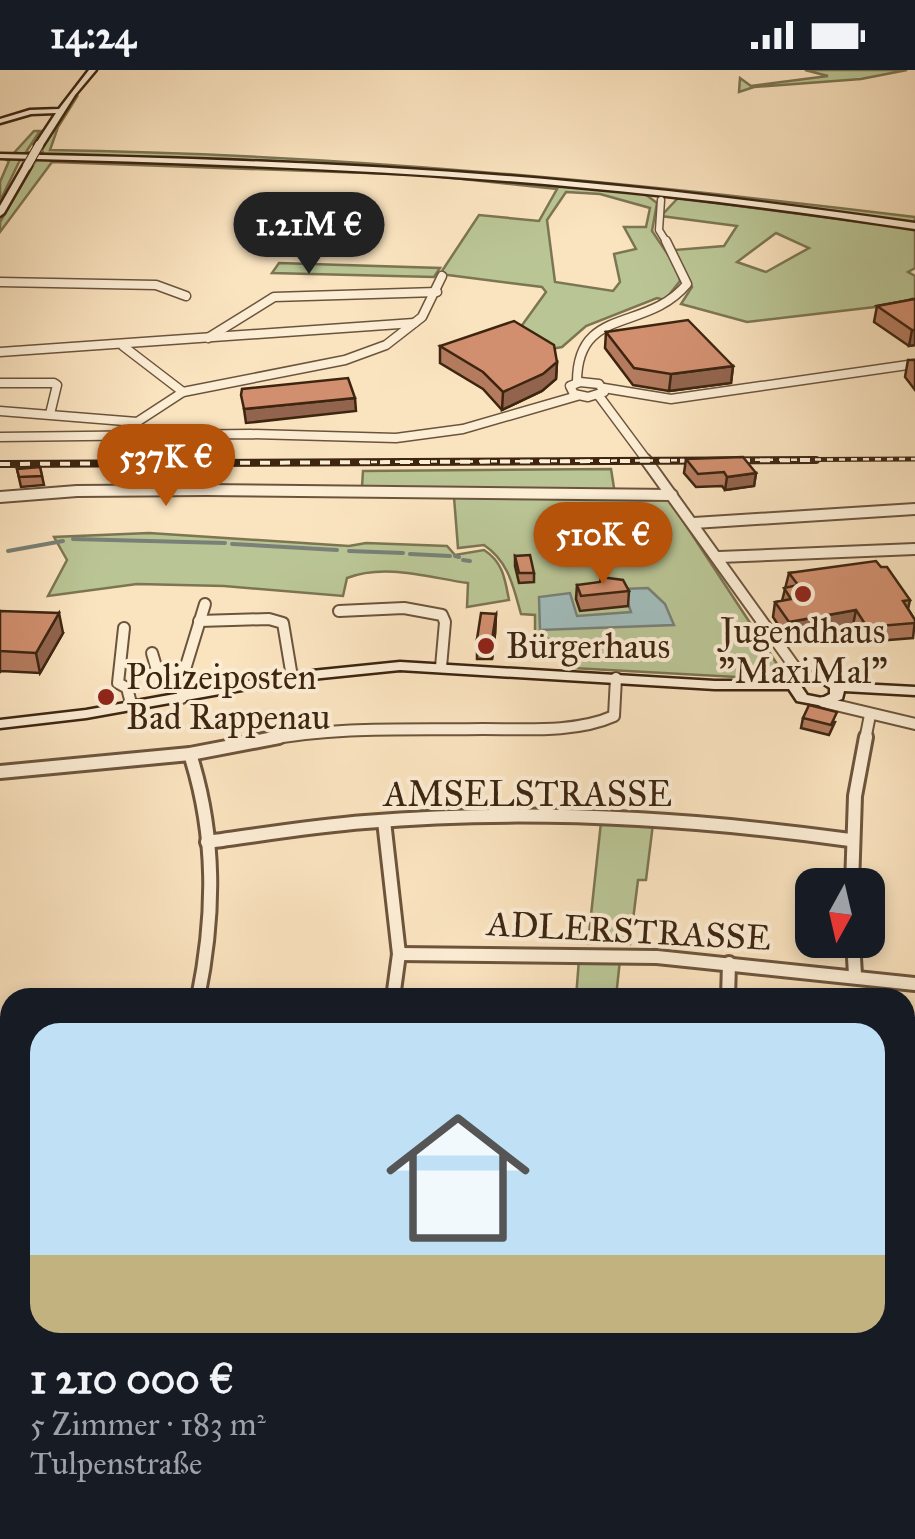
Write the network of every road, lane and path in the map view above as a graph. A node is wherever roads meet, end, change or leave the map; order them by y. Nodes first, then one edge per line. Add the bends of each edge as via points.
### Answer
1 (93, 70) edge
2 (61, 111) junction
3 (0, 121) edge
4 (0, 156) edge
5 (639, 190) junction
6 (673, 195) junction
7 (660, 205) junction
8 (0, 214) edge
9 (915, 226) edge
10 (442, 276) dead end
11 (0, 282) edge
12 (437, 292) junction
13 (186, 296) dead end
14 (414, 323) junction
15 (206, 340) junction
16 (122, 346) junction
17 (0, 352) edge
18 (915, 364) edge
19 (574, 366) junction
20 (589, 381) junction
21 (0, 384) edge
22 (573, 385) junction
23 (183, 392) junction
24 (597, 394) junction
25 (577, 396) junction
26 (544, 404) junction
27 (0, 410) edge
28 (50, 414) junction
29 (137, 422) junction
30 (136, 435) junction
31 (0, 437) edge
32 (672, 494) junction
33 (0, 497) edge
34 (915, 509) edge
35 (694, 524) junction
36 (915, 548) edge
37 (719, 557) junction
38 (205, 604) dead end
39 (339, 611) dead end
40 (199, 621) junction
41 (124, 628) dead end
42 (152, 654) dead end
43 (441, 667) junction
44 (292, 677) junction
45 (616, 678) junction
46 (182, 680) junction
47 (797, 686) junction
48 (915, 691) edge
49 (833, 695) junction
50 (182, 698) junction
51 (132, 706) junction
52 (870, 714) junction
53 (0, 724) edge
54 (915, 724) edge
55 (190, 754) junction
56 (0, 772) edge
57 (384, 820) junction
58 (850, 840) junction
59 (207, 842) junction
60 (851, 868) edge
61 (399, 954) junction
62 (854, 958) edge
63 (729, 962) junction
64 (854, 975) junction
65 (915, 984) edge
66 (200, 988) edge
67 (394, 988) edge
68 (728, 988) edge

1 - 2 street
2 - 3 street
2 - 8 street, bridge
4 - 5 street via 348,166
5 - 6 street
5 - 7 street
6 - 7 street
6 - 9 street
7 - 19 street via 658,230 686,274 682,293 587,338
10 - 12 street
11 - 13 street via 156,285
12 - 14 street
12 - 15 street via 274,297
14 - 15 street
14 - 23 street via 397,339 345,360
15 - 16 street
16 - 17 street
16 - 23 street
18 - 24 street via 671,400
19 - 20 street
19 - 22 street
20 - 22 street
20 - 24 street
21 - 28 street via 54,383
22 - 25 street
22 - 26 street
23 - 29 street
24 - 25 street
24 - 32 street
25 - 26 street
26 - 30 street via 463,430 396,438
27 - 28 street
28 - 29 street
29 - 30 street
30 - 31 street
32 - 33 street via 529,498 68,489
32 - 35 street
34 - 35 street
35 - 37 street
36 - 37 street
37 - 47 street
38 - 40 street
39 - 43 street via 385,607 442,615
40 - 44 street via 283,623
40 - 46 street
41 - 51 street via 118,683 127,688
42 - 46 street via 157,670
43 - 44 street
43 - 45 street
44 - 50 street
45 - 47 street
45 - 55 street via 614,716 596,724 317,730
46 - 50 street
47 - 49 street
47 - 49 street via 825,678
48 - 49 street
49 - 52 street
50 - 51 street
51 - 53 street
52 - 54 street
52 - 58 street
55 - 56 street
55 - 59 street
57 - 58 street, AMSELSTRASSE via 635,817
57 - 59 street, AMSELSTRASSE
57 - 61 street
58 - 60 street
59 - 66 street via 211,920
61 - 63 street, ADLERSTRASSE
61 - 67 street
62 - 64 street
63 - 64 street, ADLERSTRASSE
63 - 68 street
64 - 65 street, ADLERSTRASSE

